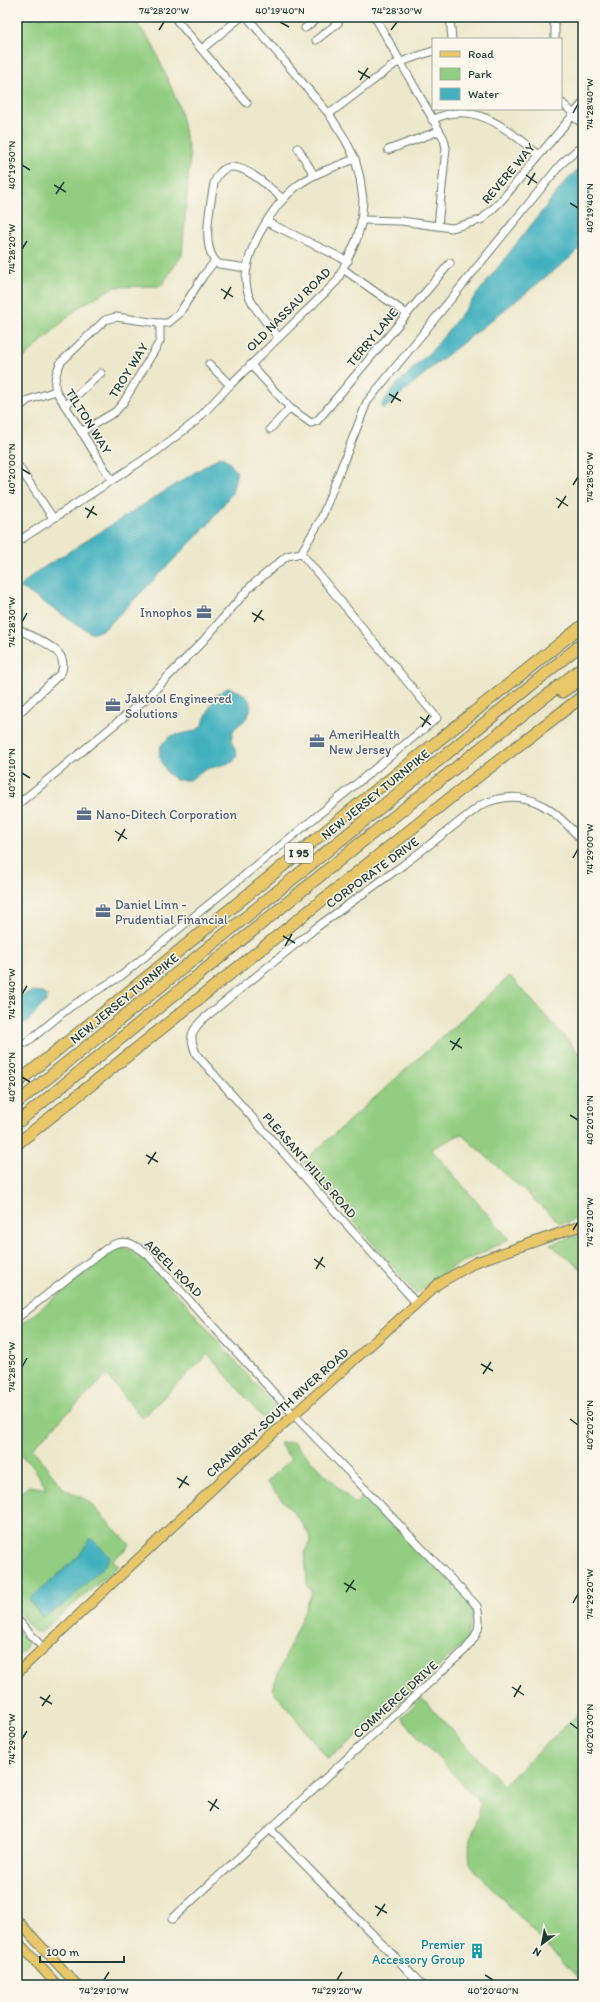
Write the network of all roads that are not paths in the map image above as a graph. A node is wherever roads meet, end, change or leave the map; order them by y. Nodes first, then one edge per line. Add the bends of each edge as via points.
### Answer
1 (174, 17) edge
2 (241, 17) edge
3 (248, 17) edge
4 (319, 17) edge
5 (341, 17) edge
6 (375, 17) edge
7 (450, 17) edge
8 (551, 17) edge
9 (305, 28) dead end
10 (452, 38) edge
11 (555, 38) edge
12 (316, 40) dead end
13 (202, 49) junction
14 (432, 50) edge
15 (399, 62) junction
16 (583, 102) edge
17 (247, 103) dead end
18 (562, 103) edge
19 (329, 114) junction
20 (574, 114) junction
21 (583, 118) edge
22 (432, 120) junction
23 (583, 124) edge
24 (439, 130) junction
25 (583, 145) edge
26 (298, 148) dead end
27 (388, 150) dead end
28 (539, 155) junction
29 (355, 159) junction
30 (314, 175) junction
31 (283, 199) junction
32 (361, 220) junction
33 (267, 222) junction
34 (438, 226) junction
35 (215, 261) junction
36 (348, 261) junction
37 (450, 263) dead end
38 (247, 268) junction
39 (343, 269) junction
40 (407, 314) junction
41 (160, 323) junction
42 (278, 337) junction
43 (209, 364) dead end
44 (251, 365) junction
45 (101, 373) dead end
46 (230, 385) junction
47 (56, 391) junction
48 (65, 406) junction
49 (290, 408) junction
50 (17, 409) edge
51 (270, 429) dead end
52 (81, 432) junction
53 (17, 464) edge
54 (111, 479) junction
55 (53, 518) junction
56 (17, 542) edge
57 (301, 553) junction
58 (583, 625) edge
59 (17, 628) edge
60 (583, 643) edge
61 (583, 667) edge
62 (583, 678) edge
63 (583, 696) edge
64 (583, 703) edge
65 (17, 716) edge
66 (526, 741) junction
67 (436, 785) junction
68 (17, 805) edge
69 (583, 842) edge
70 (191, 1040) joint
71 (26, 1043) dead end
72 (17, 1083) edge
73 (17, 1103) edge
74 (17, 1123) edge
75 (17, 1144) edge
76 (583, 1225) edge
77 (416, 1303) junction
78 (17, 1318) edge
79 (294, 1415) junction
80 (17, 1619) edge
81 (43, 1648) junction
82 (17, 1673) edge
83 (270, 1829) junction
84 (172, 1919) dead end
85 (17, 1920) edge
86 (17, 1941) edge
87 (57, 1985) edge
88 (77, 1985) edge
89 (422, 1985) edge

1 - 13 street
2 - 13 street
3 - 19 street, OLD NASSAU ROAD
4 - 9 street
5 - 12 street via 338,23
6 - 15 street
7 - 10 street
8 - 11 street via 555,26
13 - 17 street
14 - 15 street
15 - 19 street
15 - 22 street
16 - 20 street, REVERE WAY
18 - 20 street
19 - 29 street, OLD NASSAU ROAD
20 - 21 street
20 - 23 street
20 - 28 street, REVERE WAY
22 - 24 street
22 - 28 street via 450,113 479,116 503,126
24 - 27 street
24 - 34 street via 446,148
25 - 57 street via 561,164 367,402 321,519
26 - 30 street
28 - 34 street, REVERE WAY via 487,216 464,226
29 - 30 street
29 - 32 street, OLD NASSAU ROAD via 363,200
30 - 31 street
31 - 33 street
31 - 35 street via 251,173 239,168 229,167 221,170 214,183 206,238
32 - 34 street, REVERE WAY via 401,221
32 - 36 street, OLD NASSAU ROAD
33 - 36 street
33 - 38 street via 253,246
35 - 38 street via 227,266
35 - 41 street via 179,314 168,323
36 - 39 street, OLD NASSAU ROAD
37 - 40 street, TERRY LANE
38 - 42 street via 247,290 252,302
39 - 40 street
39 - 42 street, OLD NASSAU ROAD via 337,280
40 - 49 street, TERRY LANE via 317,421 311,424
41 - 47 street, TILTON WAY via 116,317 105,320 61,362 54,386
41 - 52 street, TROY WAY via 160,341 123,403 115,412
42 - 44 street, OLD NASSAU ROAD
43 - 46 street
44 - 46 street, OLD NASSAU ROAD
44 - 49 street
45 - 48 street
46 - 54 street, OLD NASSAU ROAD via 182,433
47 - 48 street, TILTON WAY
47 - 50 street via 28,400
48 - 52 street, TILTON WAY
49 - 51 street
52 - 54 street, TILTON WAY
53 - 55 street
54 - 55 street, OLD NASSAU ROAD
55 - 56 street, OLD NASSAU ROAD
57 - 68 street via 287,556 251,586 148,697
57 - 71 street via 437,718 121,976 70,1007
58 - 72 highway, NEW JERSEY TURNPIKE / I 95
59 - 65 street via 55,649 63,659 64,665 61,673
60 - 73 highway, NEW JERSEY TURNPIKE / I 95
61 - 67 highway, I 95
62 - 67 highway via 468,765
63 - 66 highway
64 - 66 highway
66 - 75 highway via 459,791
67 - 74 highway, I 95
69 - 70 street, CORPORATE DRIVE via 559,816 532,799 505,797 481,805 262,971 202,1020 191,1034
70 - 77 street, PLEASANT HILLS ROAD via 196,1054
76 - 77 main road, CRANBURY-SOUTH RIVER ROAD via 476,1262 445,1279
77 - 79 main road, CRANBURY-SOUTH RIVER ROAD
78 - 79 street, ABEEL ROAD via 106,1248 114,1243 131,1243 147,1254
79 - 81 main road, CRANBURY-SOUTH RIVER ROAD
79 - 83 street, COMMERCE DRIVE via 477,1606 480,1619 476,1637 466,1650
80 - 81 street
81 - 82 main road, CRANBURY-SOUTH RIVER ROAD
83 - 84 street, COMMERCE DRIVE
83 - 89 street
85 - 88 main road
86 - 87 main road

